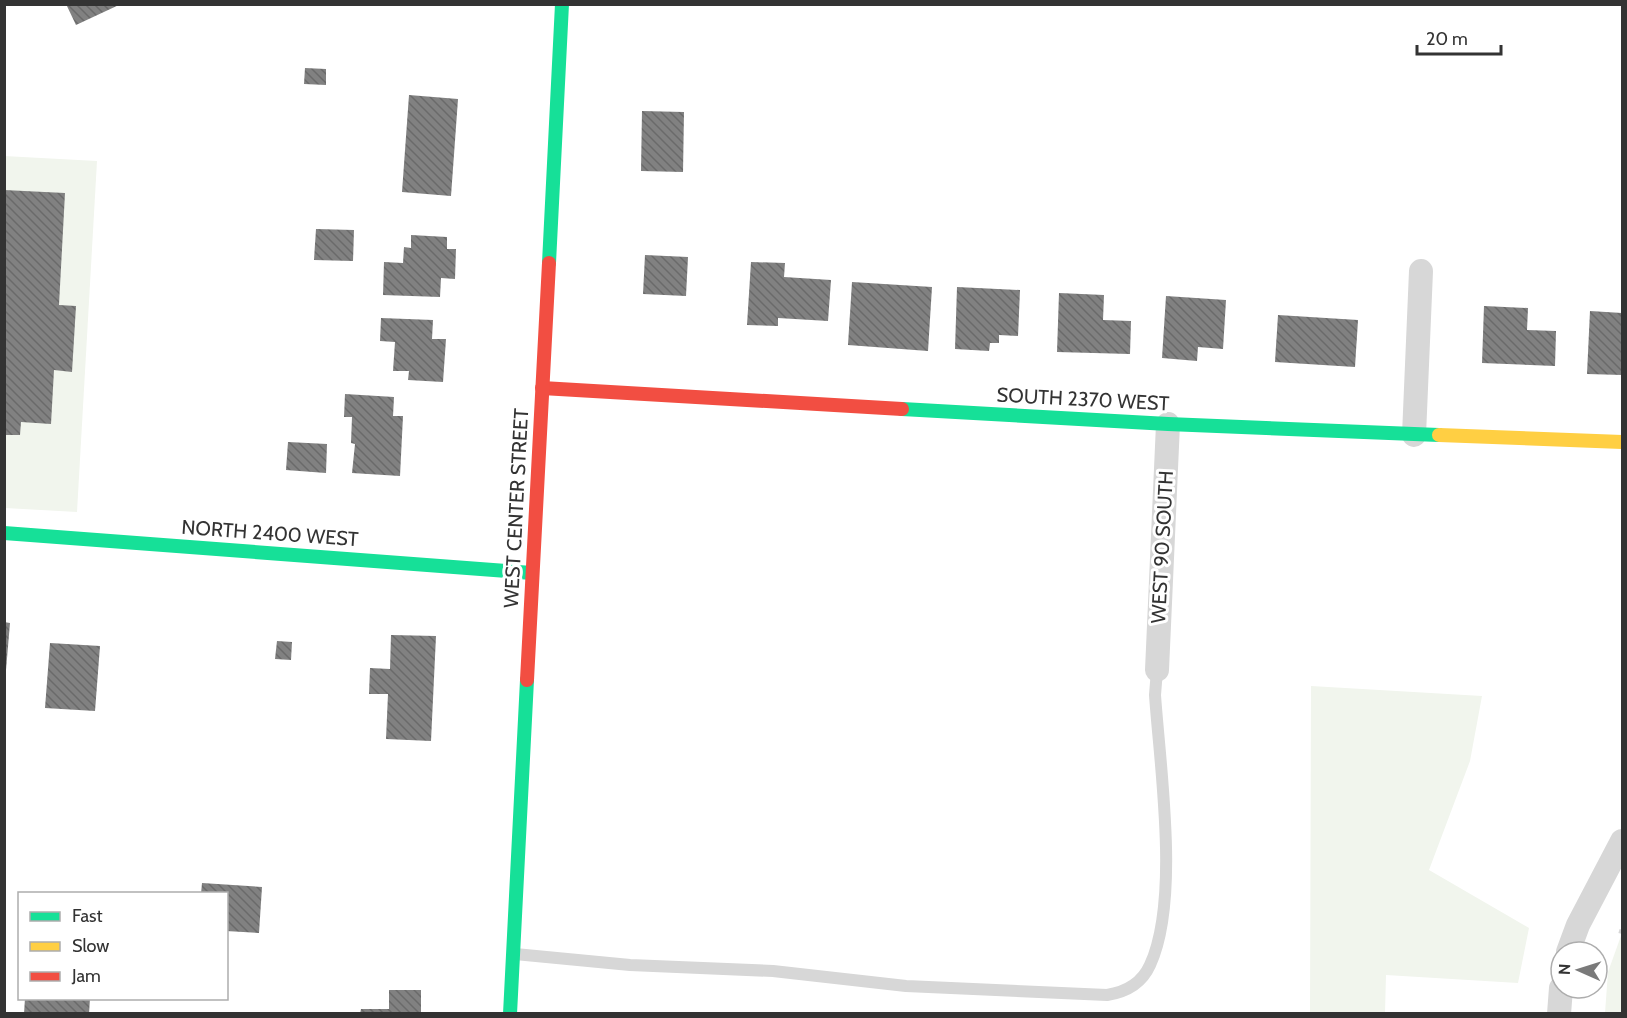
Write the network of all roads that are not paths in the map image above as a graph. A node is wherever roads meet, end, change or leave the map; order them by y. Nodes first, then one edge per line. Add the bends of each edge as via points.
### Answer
1 (562, 4) edge
2 (1421, 272) dead end
3 (542, 388) junction
4 (1168, 424) junction
5 (1414, 435) junction
6 (1623, 442) edge
7 (4, 533) edge
8 (532, 573) junction
9 (1157, 670) joint
10 (1623, 841) edge
11 (1572, 940) edge
12 (512, 954) junction
13 (510, 1014) edge

1 - 3 street, WEST CENTER STREET
2 - 5 street
3 - 4 street, SOUTH 2370 WEST
3 - 8 street, WEST CENTER STREET
4 - 5 street, SOUTH 2370 WEST
4 - 9 street, WEST 90 SOUTH
5 - 6 street, SOUTH 2370 WEST
7 - 8 street, NORTH 2400 WEST
8 - 12 street, WEST CENTER STREET
9 - 12 lane via 1155,695 1166,854 1161,934 1150,966 1124,992 1107,995 906,986 784,972
10 - 11 street
12 - 13 street, WEST CENTER STREET

